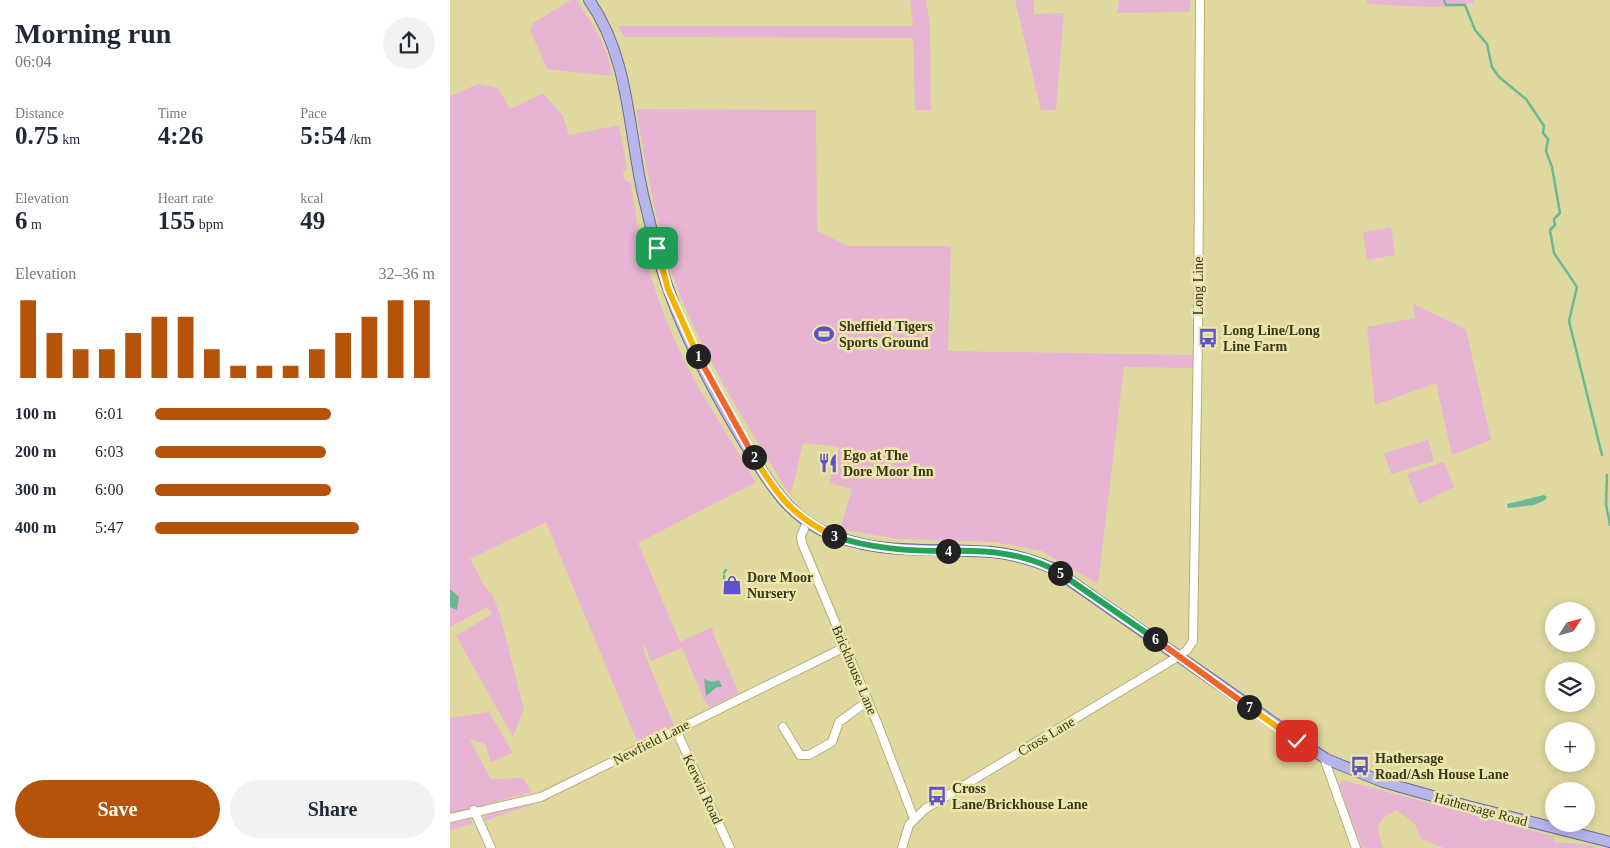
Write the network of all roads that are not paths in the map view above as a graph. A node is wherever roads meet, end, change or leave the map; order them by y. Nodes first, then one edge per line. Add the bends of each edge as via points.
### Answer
1 (589, 0) edge
2 (1200, 0) edge
3 (807, 522) junction
4 (845, 647) junction
5 (1179, 656) junction
6 (868, 702) junction
7 (783, 727) dead end
8 (676, 730) junction
9 (1324, 758) junction
10 (474, 810) junction
11 (450, 818) edge
12 (914, 819) junction
13 (1610, 842) edge
14 (491, 848) edge
15 (730, 848) edge
16 (902, 848) edge
17 (1356, 848) edge

1 - 3 main road, Hathersage Road via 604,23 618,55 644,196 662,271 675,307 706,373 755,459 778,495
2 - 5 street, Long Line via 1194,629 1191,646
3 - 4 street, Brickhouse Lane via 801,536 802,543
3 - 5 main road, Hathersage Road via 835,537 867,545 902,550 994,552 1037,562 1070,579
4 - 6 street, Brickhouse Lane
4 - 8 street, Newfield Lane
5 - 9 main road, Hathersage Road
5 - 12 street, Cross Lane via 925,809
6 - 7 street via 839,722 832,742 810,755 800,755
6 - 12 street, Brickhouse Lane
8 - 10 street, Newfield Lane via 541,797
8 - 15 street, Kerwin Road
9 - 13 main road, Hathersage Road via 1383,782
9 - 17 street
10 - 11 street, Newfield Lane
10 - 14 street
12 - 16 street

